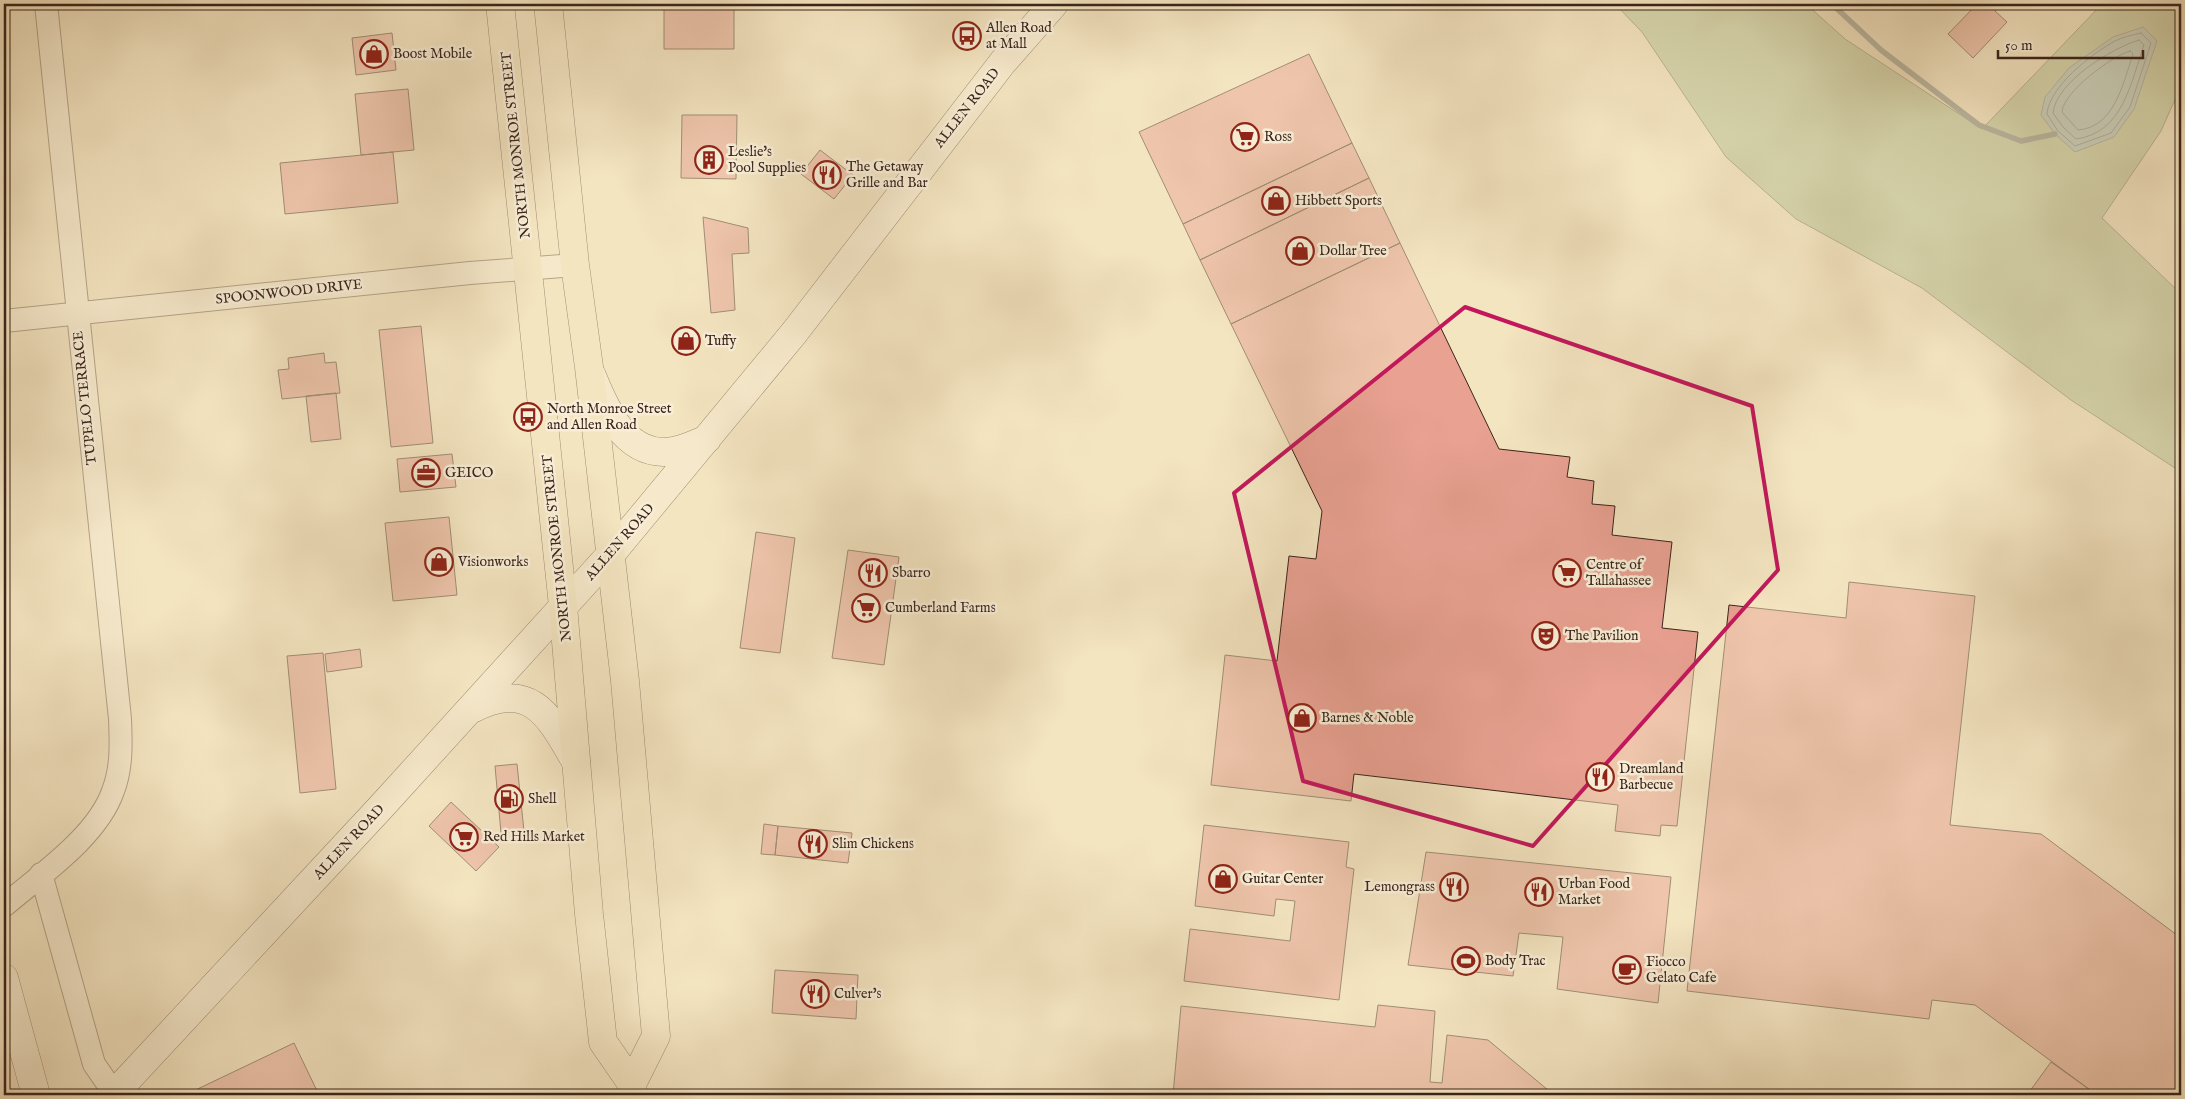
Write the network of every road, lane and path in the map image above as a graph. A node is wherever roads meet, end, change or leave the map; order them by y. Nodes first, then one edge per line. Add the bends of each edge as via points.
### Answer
1 (46, 4) edge
2 (500, 4) edge
3 (548, 4) edge
4 (1054, 4) edge
5 (575, 265) junction
6 (529, 268) junction
7 (76, 314) junction
8 (4, 321) edge
9 (589, 367) junction
10 (709, 438) junction
11 (611, 554) junction
12 (563, 606) junction
13 (468, 710) junction
14 (576, 762) junction
15 (41, 874) junction
16 (4, 906) edge
17 (4, 978) edge
18 (633, 1090) edge
19 (114, 1094) edge
20 (36, 1095) edge

1 - 7 street, TUPELO TERRACE
2 - 6 main road, NORTH MONROE STREET
3 - 5 main road, NORTH MONROE STREET
4 - 10 street, ALLEN ROAD via 1003,62
5 - 6 street, SPOONWOOD DRIVE
5 - 9 main road, NORTH MONROE STREET
6 - 7 street, SPOONWOOD DRIVE
6 - 12 main road, NORTH MONROE STREET
7 - 8 street, SPOONWOOD DRIVE
7 - 15 street, TUPELO TERRACE via 121,746 113,792 103,812 88,832
9 - 10 street via 612,419 636,444 664,452
9 - 11 main road, NORTH MONROE STREET
10 - 11 street, ALLEN ROAD
11 - 12 street, ALLEN ROAD
11 - 18 main road, NORTH MONROE STREET via 656,1036
12 - 13 street, ALLEN ROAD
12 - 14 main road, NORTH MONROE STREET
13 - 14 street via 500,697 525,700 546,715
13 - 19 street, ALLEN ROAD
14 - 18 main road, NORTH MONROE STREET via 603,1042
15 - 16 street, TUPELO TERRACE
15 - 19 street via 94,1064
17 - 20 street

